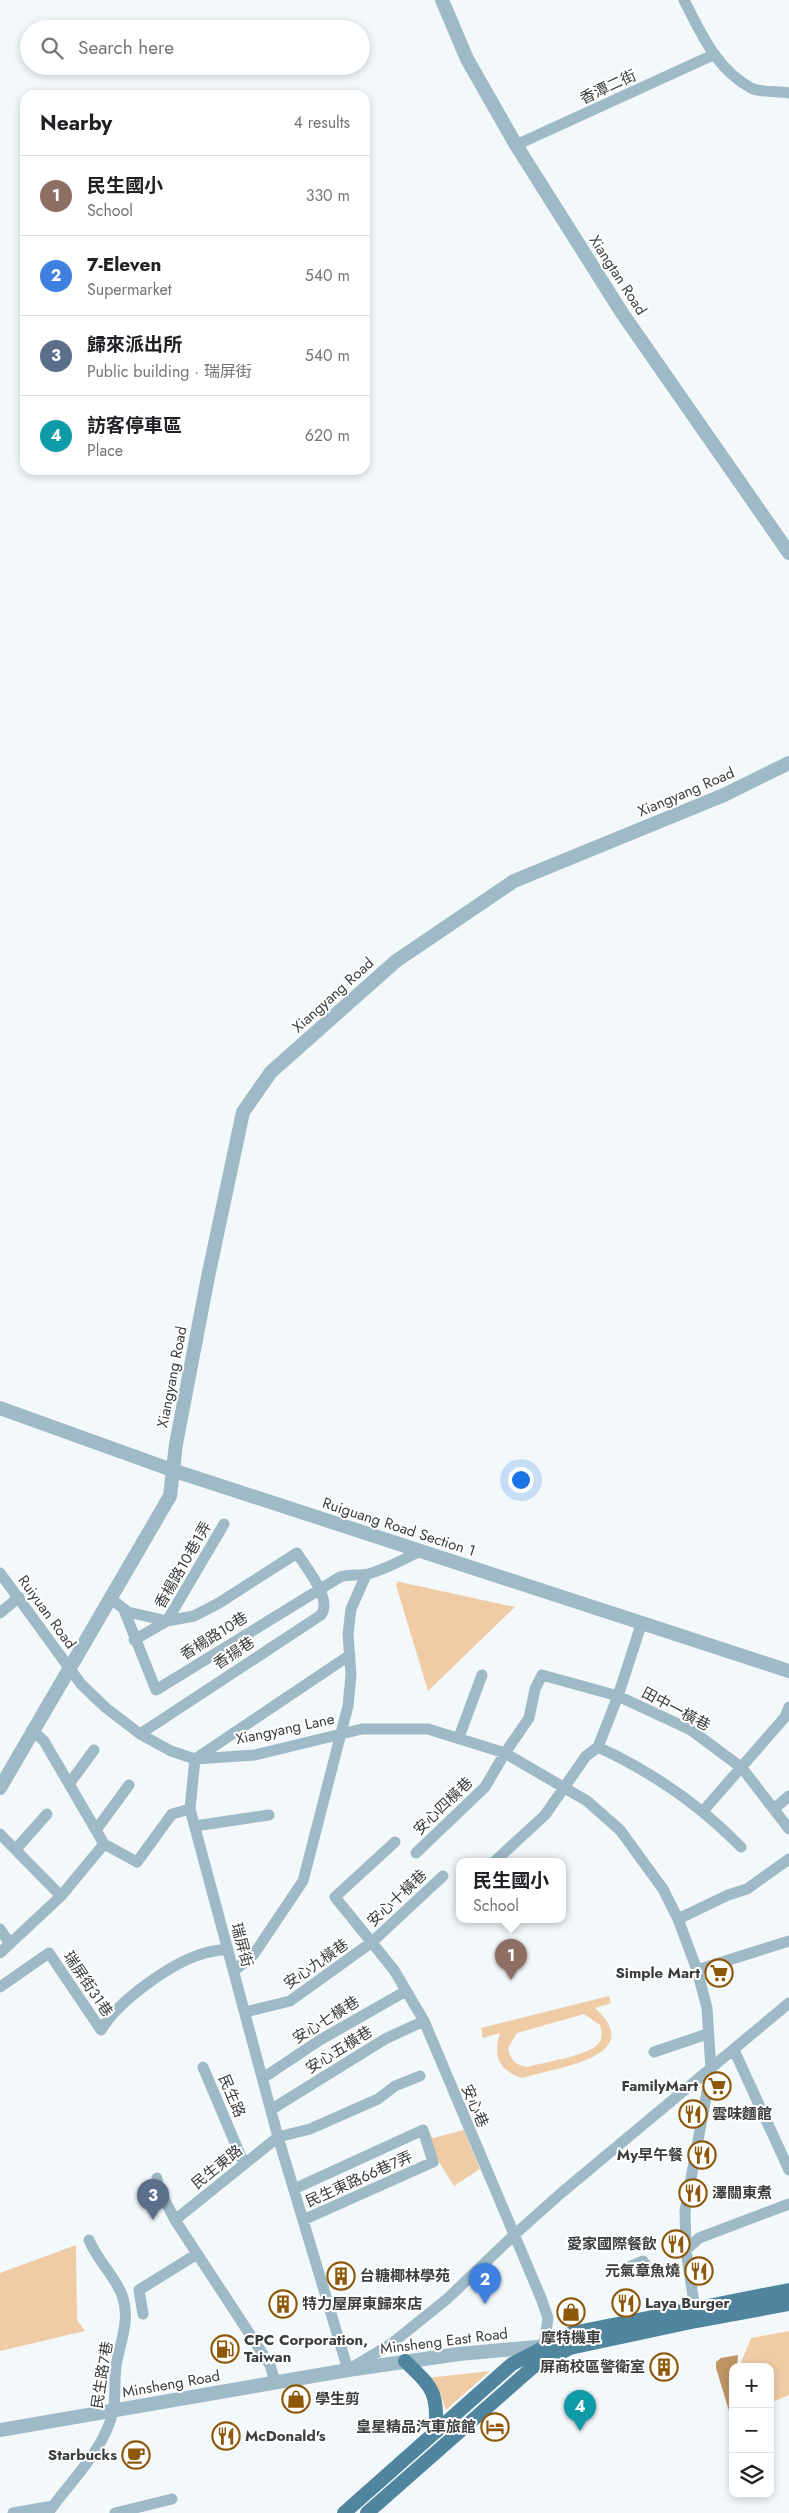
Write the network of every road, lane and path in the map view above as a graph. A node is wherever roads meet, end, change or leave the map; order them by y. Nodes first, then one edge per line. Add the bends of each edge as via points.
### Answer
1 (442, 0) edge
2 (684, 0) edge
3 (713, 55) junction
4 (789, 92) edge
5 (516, 145) junction
6 (789, 553) edge
7 (789, 763) edge
8 (0, 1408) edge
9 (172, 1470) junction
10 (224, 1524) dead end
11 (420, 1551) junction
12 (0, 1573) edge
13 (366, 1574) junction
14 (319, 1588) junction
15 (19, 1597) junction
16 (110, 1598) junction
17 (124, 1610) junction
18 (0, 1613) edge
19 (168, 1621) junction
20 (642, 1622) junction
21 (134, 1640) junction
22 (350, 1655) junction
23 (69, 1669) junction
24 (789, 1671) edge
25 (482, 1675) dead end
26 (542, 1675) joint
27 (618, 1696) junction
28 (789, 1707) edge
29 (32, 1730) junction
30 (140, 1734) junction
31 (342, 1734) junction
32 (459, 1737) junction
33 (598, 1748) junction
34 (94, 1750) dead end
35 (504, 1753) junction
36 (195, 1759) junction
37 (742, 1768) junction
38 (69, 1784) junction
39 (128, 1785) dead end
40 (565, 1786) junction
41 (0, 1788) edge
42 (789, 1796) edge
43 (775, 1808) junction
44 (190, 1809) junction
45 (704, 1810) junction
46 (47, 1814) dead end
47 (269, 1815) dead end
48 (195, 1826) junction
49 (789, 1828) edge
50 (96, 1830) junction
51 (0, 1834) edge
52 (395, 1842) dead end
53 (104, 1844) junction
54 (741, 1846) dead end
55 (16, 1849) junction
56 (416, 1853) dead end
57 (498, 1858) edge
58 (789, 1859) edge
59 (443, 1876) dead end
60 (61, 1896) junction
61 (678, 1919) junction
62 (0, 1929) edge
63 (789, 1941) edge
64 (372, 1942) junction
65 (10, 1944) junction
66 (228, 1949) junction
67 (0, 1952) edge
68 (697, 1970) junction
69 (234, 1971) junction
70 (0, 1987) edge
71 (406, 1991) junction
72 (789, 2003) edge
73 (245, 2012) junction
74 (424, 2021) junction
75 (707, 2034) junction
76 (734, 2050) junction
77 (654, 2052) dead end
78 (203, 2067) dead end
79 (711, 2070) junction
80 (420, 2076) dead end
81 (263, 2078) junction
82 (272, 2109) junction
83 (278, 2137) junction
84 (244, 2164) junction
85 (789, 2170) edge
86 (157, 2178) dead end
87 (294, 2188) junction
88 (789, 2204) edge
89 (175, 2220) junction
90 (303, 2220) junction
91 (513, 2236) junction
92 (89, 2240) dead end
93 (686, 2250) junction
94 (197, 2254) junction
95 (647, 2267) dead end
96 (626, 2268) dead end
97 (789, 2290) edge
98 (789, 2304) edge
99 (143, 2314) dead end
100 (696, 2315) junction
101 (544, 2346) junction
102 (570, 2348) junction
103 (405, 2361) junction
104 (348, 2370) junction
105 (275, 2382) junction
106 (113, 2410) junction
107 (0, 2430) edge
108 (436, 2432) junction
109 (172, 2499) dead end
110 (51, 2510) edge
111 (13, 2513) edge
112 (115, 2513) edge
113 (344, 2513) edge
114 (367, 2513) edge

1 - 5 street, Xiangtan Road via 467,59
2 - 3 street
3 - 4 street via 752,89
3 - 5 street, 香潭二街
5 - 6 street, Xiangtan Road via 622,313
7 - 9 street, Xiangyang Road via 724,795 514,881 396,961 271,1072 243,1112
8 - 9 street, Ruiguang Road Section 1
9 - 11 street, Ruiguang Road Section 1
9 - 16 street via 170,1496 164,1511
10 - 19 street, 香楊路10巷1弄
11 - 13 street, 香楊路10巷
11 - 20 street, Ruiguang Road Section 1
12 - 15 street, Ruiyuan Road
13 - 14 street, 香楊路10巷 via 340,1577
13 - 22 street via 351,1609
14 - 19 street via 297,1553 219,1603 194,1616
14 - 21 street, 香楊路10巷 via 156,1690
14 - 30 street, 香揚巷 via 325,1600 321,1615
15 - 18 street
15 - 23 street, Ruiyuan Road
16 - 17 street
16 - 23 street
17 - 19 street
17 - 21 street, 香楊路10巷
19 - 21 street
20 - 24 street, Ruiguang Road Section 1
20 - 27 street, 田中一橫巷
22 - 31 street via 351,1675
22 - 36 street
23 - 29 street
23 - 30 street, Xiangyang Lane via 95,1698
25 - 32 street
26 - 27 street, 田中一橫巷
26 - 35 street, 安心四橫巷 via 535,1689 529,1718
27 - 33 street, 田中一橫巷
27 - 37 street, 田中一橫巷 via 691,1730
28 - 37 street via 785,1717
29 - 38 street via 44,1741
29 - 41 street
30 - 36 street, Xiangyang Lane via 171,1751
31 - 32 street, Xiangyang Lane via 362,1730 428,1729
31 - 36 street, Xiangyang Lane via 255,1755
31 - 69 street via 303,1881 254,1954
32 - 35 street, Xiangyang Lane
33 - 40 street, 田中一橫巷 via 586,1756
33 - 45 street via 631,1762
34 - 38 street
35 - 40 street
35 - 56 street, 安心四橫巷 via 485,1787
36 - 44 street, 瑞屏街
37 - 43 street, 田中一橫巷
37 - 45 street
38 - 50 street
39 - 50 street
40 - 57 street via 545,1815
40 - 61 street via 620,1830 662,1889
42 - 43 street
43 - 49 street, 田中一橫巷
44 - 48 street, 瑞屏街
44 - 53 street via 172,1814 137,1862
45 - 54 street
46 - 55 street
47 - 48 street
48 - 66 street, 瑞屏街
50 - 53 street
51 - 55 street
52 - 64 street, 安心巷 via 335,1897
53 - 60 street
55 - 60 street
58 - 61 street via 747,1889
59 - 64 street, 安心十橫巷
60 - 65 street
61 - 68 street
62 - 65 street
63 - 68 street
64 - 71 street, 安心巷
64 - 73 street, 安心九橫巷 via 290,2001
65 - 67 street
66 - 69 street, 瑞屏街
66 - 70 street, 瑞屏街31巷 via 204,1953 176,1967 109,2015 101,2030 49,1953
68 - 75 street via 707,2008
69 - 73 street, 瑞屏街
71 - 74 street, 安心巷
71 - 81 street, 安心七橫巷 via 320,2040
72 - 76 street
73 - 81 street, 瑞屏街
74 - 82 street, 安心五橫巷 via 384,2039
74 - 91 street, 安心巷
75 - 77 street
75 - 79 street
76 - 79 street
76 - 85 street
78 - 84 street, 民生路
79 - 91 street
79 - 93 street via 684,2212
80 - 83 street via 310,2129
81 - 82 street, 瑞屏街
82 - 83 street, 瑞屏街
83 - 84 street, 民生東路
83 - 87 street, 瑞屏街
84 - 89 street, 民生東路
86 - 89 street via 158,2187
87 - 90 street, 瑞屏街
87 - 90 street, 民生東路66巷7弄 via 423,2130 433,2162
88 - 93 street via 699,2238
89 - 94 street
90 - 104 street, 瑞屏街
91 - 101 street, 安心巷 via 548,2318
91 - 104 street via 447,2299 391,2344
92 - 106 street, 民生路7巷 via 122,2295 125,2313
93 - 100 street
94 - 99 street via 139,2290
94 - 105 street via 270,2365
95 - 96 street via 643,2261
97 - 100 main road, Minsheng East Road
98 - 100 main road, Minsheng East Road
100 - 101 main road, Minsheng East Road via 572,2333
100 - 102 main road, Minsheng East Road
101 - 102 street, Minsheng East Road
101 - 103 street, Minsheng East Road
101 - 108 main road via 512,2364
102 - 114 main road via 533,2367
103 - 104 street, Minsheng East Road
103 - 108 main road via 434,2392
104 - 105 street, Minsheng Road
105 - 106 street, Minsheng Road
106 - 107 street, Minsheng Road
106 - 110 street, 民生路7巷 via 106,2434 95,2452
108 - 113 main road
109 - 112 street
110 - 111 street, 民生路7巷

